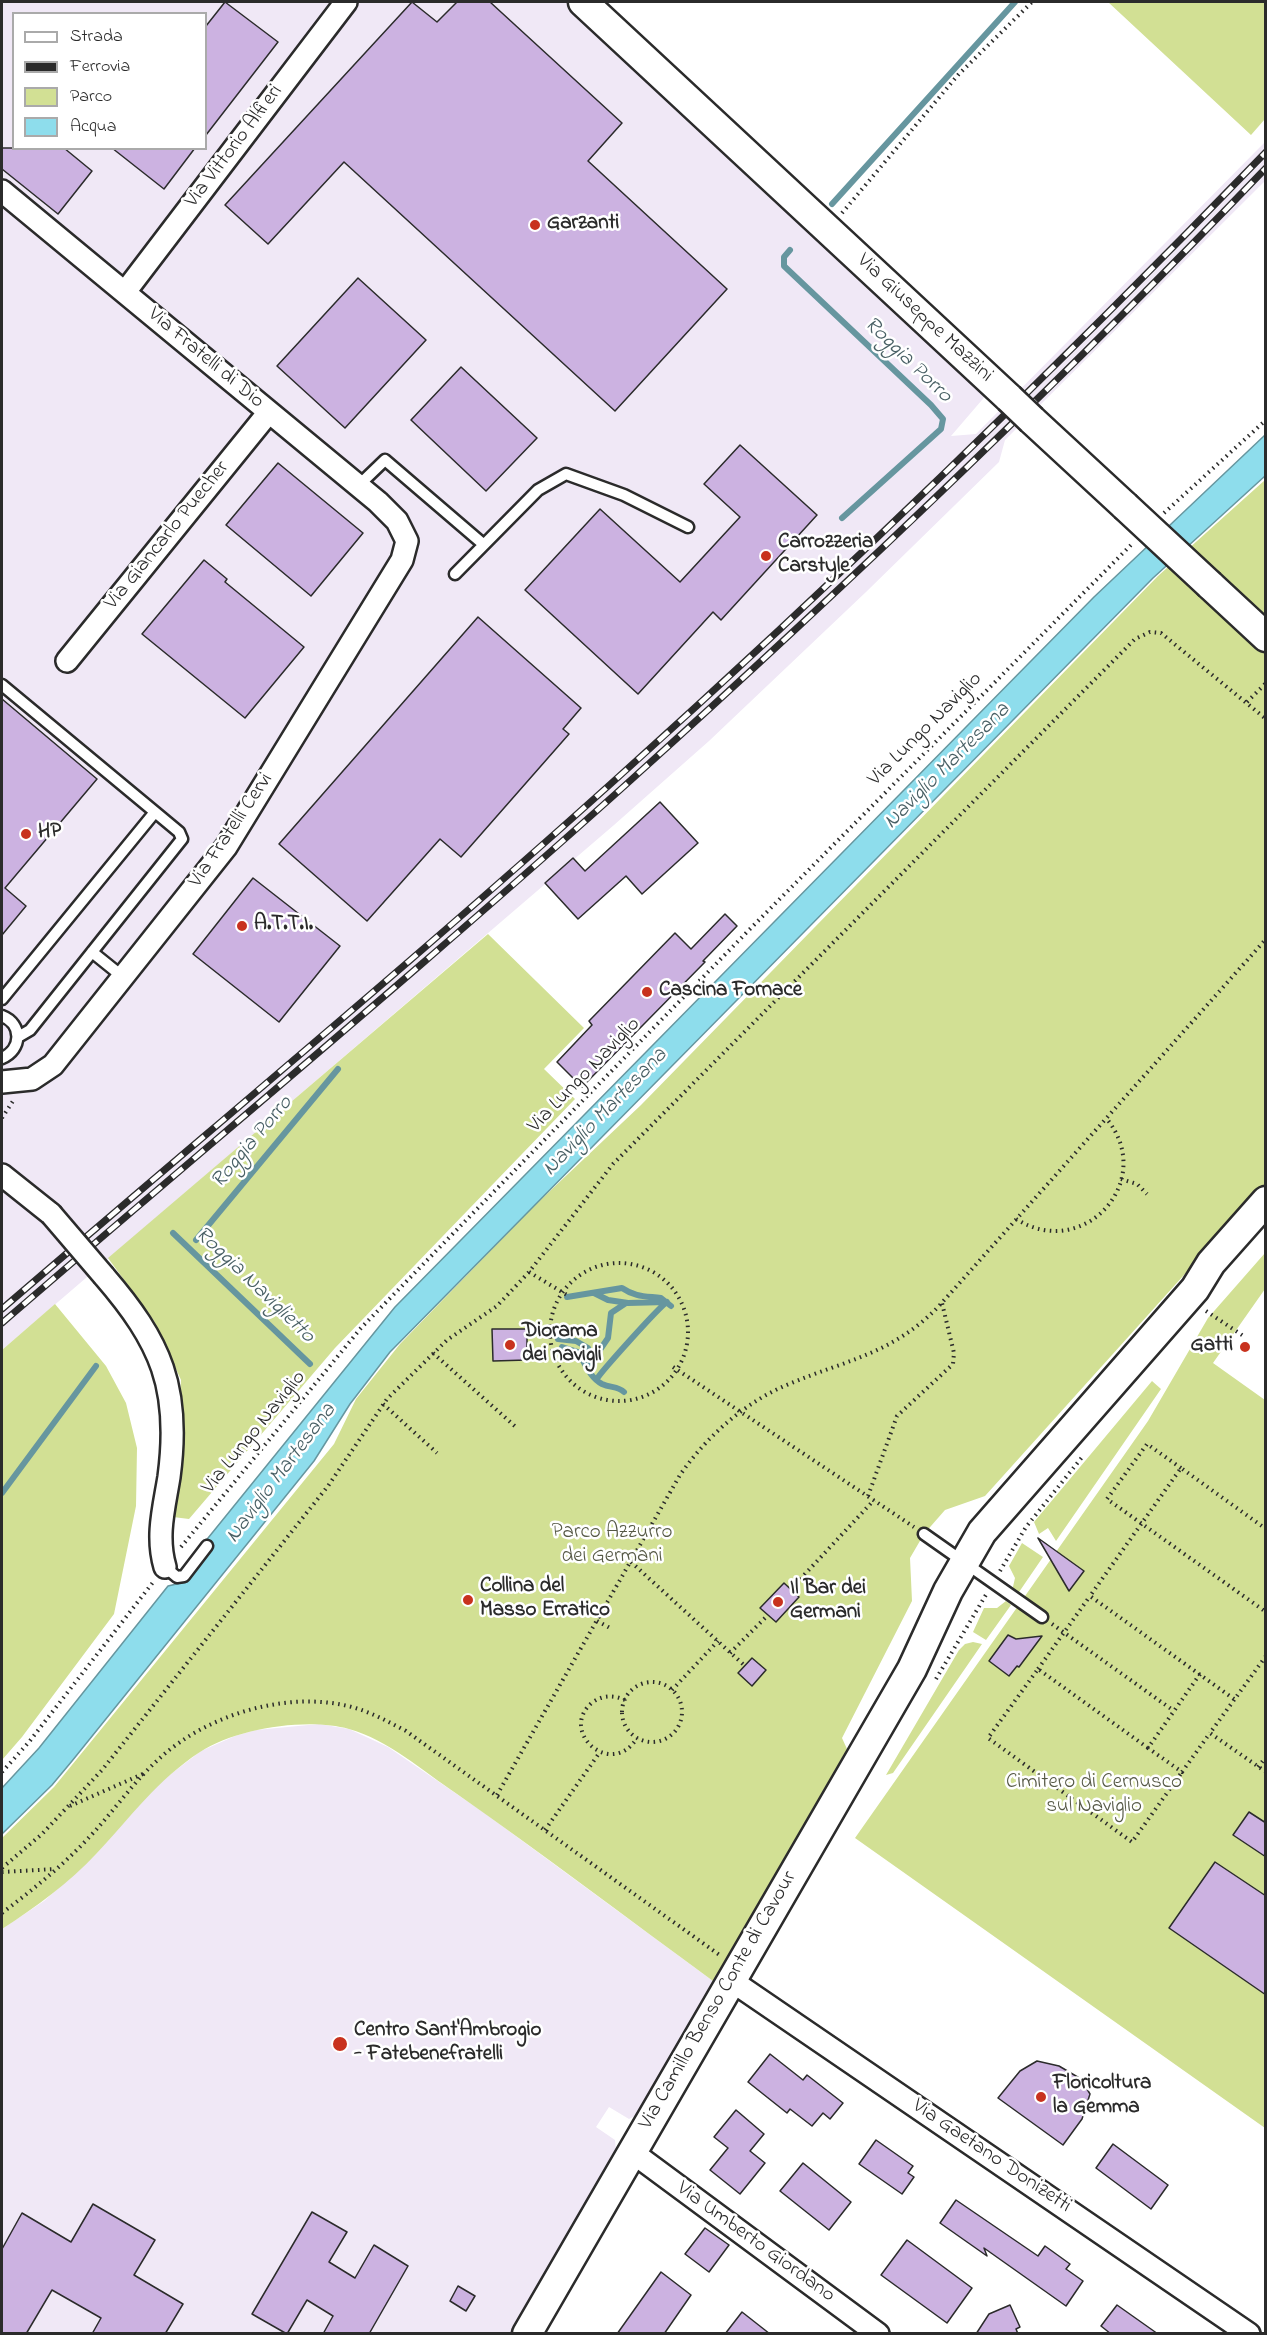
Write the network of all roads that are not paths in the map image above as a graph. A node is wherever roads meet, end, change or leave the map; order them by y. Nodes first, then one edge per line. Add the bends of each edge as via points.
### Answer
1 (346, 2) edge
2 (583, 2) edge
3 (2, 191) edge
4 (125, 292) junction
5 (269, 412) junction
6 (358, 486) junction
7 (688, 527) dead end
8 (405, 531) joint
9 (483, 544) junction
10 (455, 574) dead end
11 (1266, 637) edge
12 (67, 661) dead end
13 (2, 685) edge
14 (155, 812) junction
15 (92, 952) junction
16 (123, 977) junction
17 (2, 999) edge
18 (2, 1016) edge
19 (18, 1037) junction
20 (2, 1058) edge
21 (2, 1082) edge
22 (2, 1175) edge
23 (1266, 1201) edge
24 (1266, 1216) edge
25 (1198, 1302) junction
26 (924, 1534) road end
27 (207, 1546) dead end
28 (165, 1567) joint
29 (978, 1572) junction
30 (1042, 1617) road end
31 (735, 1974) junction
32 (632, 2152) junction
33 (527, 2334) edge
34 (878, 2334) edge
35 (1250, 2334) edge

1 - 4 street, Via Vittorio Alfieri
2 - 11 street, Via Giuseppe Mazzini, bridge
3 - 4 street, Via Fratelli di Dio
4 - 5 street, Via Fratelli di Dio
5 - 6 street, Via Fratelli di Dio
5 - 12 street, Via Giancarlo Puecher
6 - 8 street, Via Fratelli di Dio via 392,514
6 - 9 lane via 385,460
7 - 9 lane via 624,495 566,474 538,490
8 - 16 street, Via Fratelli Cervi via 407,541 402,560 226,847
9 - 10 lane
13 - 14 lane
14 - 15 lane via 182,839
14 - 17 lane
15 - 16 lane
15 - 19 lane via 30,1030
16 - 21 street, Via Fratelli Cervi via 53,1065 32,1079
18 - 19 lane via 13,1023
19 - 20 lane via 13,1050
22 - 28 street, bridge via 51,1214 136,1313 150,1335 172,1407 170,1469 159,1546
23 - 25 street, Via Camillo Benso Conte di Cavour via 1211,1263
24 - 25 street, Via Camillo Benso Conte di Cavour via 1218,1269
25 - 29 street, Via Camillo Benso Conte di Cavour via 982,1532
26 - 29 lane
27 - 28 lane via 184,1576 177,1577
29 - 30 lane
29 - 31 street, Via Camillo Benso Conte di Cavour via 923,1675
31 - 32 street, Via Camillo Benso Conte di Cavour
31 - 35 street, Via Gaetano Donizetti
32 - 33 street, Via Camillo Benso Conte di Cavour
32 - 34 street, Via Umberto Giordano

